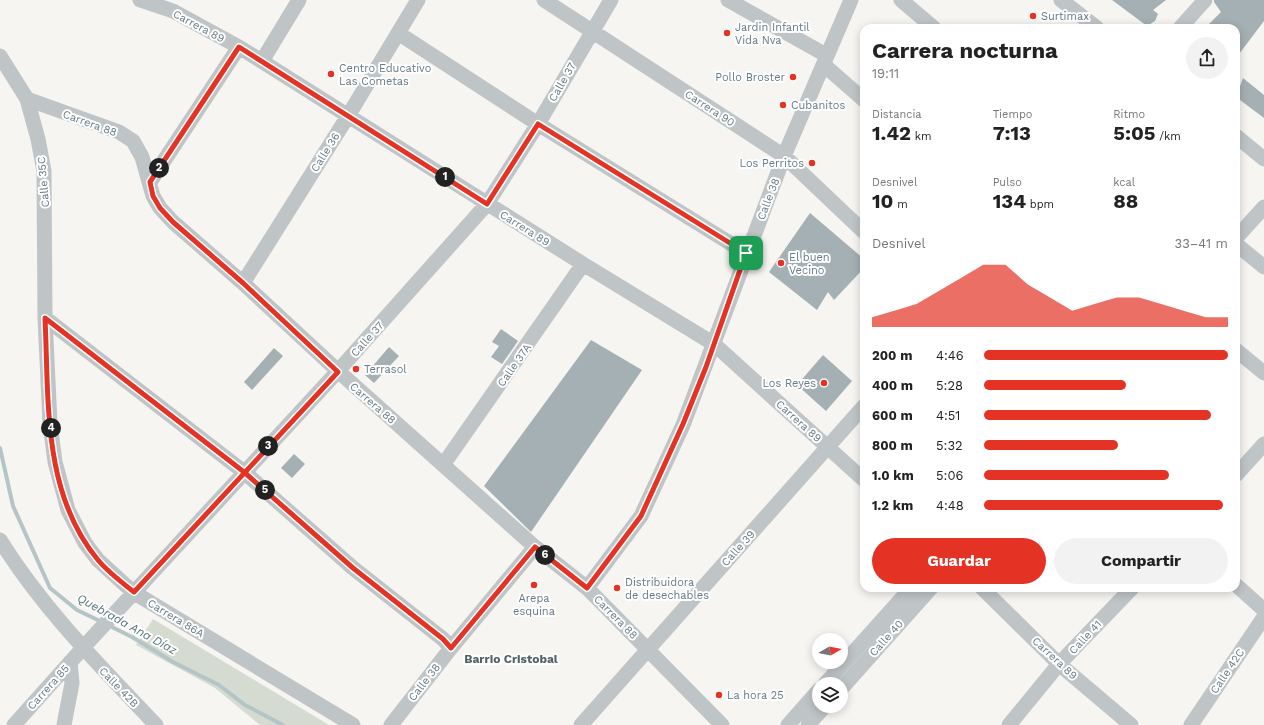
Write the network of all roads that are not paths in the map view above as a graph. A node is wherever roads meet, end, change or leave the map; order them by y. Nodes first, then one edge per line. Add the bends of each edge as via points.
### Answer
1 (140, 0) edge
2 (299, 0) edge
3 (418, 0) edge
4 (544, 0) edge
5 (611, 0) edge
6 (728, 0) edge
7 (851, 0) edge
8 (900, 0) edge
9 (1061, 0) edge
10 (1205, 0) edge
11 (176, 6) edge
12 (929, 24) edge
13 (1092, 24) edge
14 (1184, 24) edge
15 (593, 31) junction
16 (398, 33) junction
17 (239, 47) junction
18 (0, 56) edge
19 (825, 60) junction
20 (262, 61) junction
21 (860, 96) edge
22 (27, 99) junction
23 (348, 116) junction
24 (538, 124) junction
25 (1240, 139) edge
26 (784, 156) junction
27 (1264, 159) edge
28 (150, 182) junction
29 (487, 204) junction
30 (1264, 207) edge
31 (860, 228) edge
32 (1240, 234) edge
33 (1240, 247) edge
34 (746, 253) junction
35 (583, 264) junction
36 (1264, 267) edge
37 (243, 283) junction
38 (45, 318) junction
39 (714, 344) junction
40 (1240, 353) edge
41 (338, 372) junction
42 (1264, 374) edge
43 (860, 411) edge
44 (1264, 445) edge
45 (828, 447) junction
46 (443, 465) junction
47 (1240, 471) edge
48 (244, 472) junction
49 (860, 476) edge
50 (0, 540) edge
51 (535, 547) junction
52 (587, 588) junction
53 (1240, 589) edge
54 (134, 592) junction
55 (907, 592) edge
56 (927, 592) edge
57 (986, 592) edge
58 (1128, 592) edge
59 (1264, 610) edge
60 (1264, 617) edge
61 (87, 644) junction
62 (451, 648) junction
63 (648, 649) junction
64 (70, 662) junction
65 (1059, 664) junction
66 (831, 677) edge
67 (848, 681) edge
68 (812, 698) edge
69 (819, 713) edge
70 (14, 725) edge
71 (64, 725) edge
72 (156, 725) edge
73 (353, 725) edge
74 (391, 725) edge
75 (580, 725) edge
76 (722, 725) edge
77 (788, 725) edge
78 (808, 725) edge
79 (1009, 725) edge
80 (1131, 725) edge
81 (1191, 725) edge

1 - 11 street, Carrera 89
2 - 20 street
3 - 16 street, Calle 36
4 - 15 street, Carrera 90
5 - 15 street, Calle 37
6 - 19 street
7 - 19 street, Calle 38
8 - 12 street
9 - 13 street
10 - 14 street
11 - 17 street, Carrera 89
15 - 24 street, Calle 37
15 - 26 street, Carrera 90
16 - 23 street, Calle 36
16 - 24 street
17 - 20 street, Carrera 89
17 - 28 street
18 - 22 street, Calle 35C
19 - 21 street
19 - 26 street, Calle 38
20 - 23 street, Carrera 89
22 - 28 street, Carrera 88 via 119,132 133,141 142,157
22 - 38 street, Calle 35C via 44,171
23 - 29 street, Carrera 89
23 - 37 street, Calle 36
24 - 29 street, Calle 37
24 - 34 street
25 - 27 street
26 - 31 street, Carrera 90
26 - 34 street, Calle 38
28 - 37 street, Carrera 88 via 153,196 160,208
29 - 35 street, Carrera 89
29 - 41 street, Calle 37
30 - 32 street
33 - 36 street
34 - 39 street, Calle 38
35 - 39 street, Carrera 89
35 - 46 street, Calle 37A
37 - 41 street, Carrera 88
38 - 48 street
38 - 54 street, Carrera 86A via 50,423 60,488 85,543 98,560
39 - 45 street, Carrera 89
39 - 52 street, Calle 38 via 683,424 641,516
40 - 42 street
41 - 46 street, Carrera 88
41 - 48 street, Calle 37
43 - 45 street, Calle 39
44 - 47 street
45 - 49 street, Carrera 89
45 - 63 street, Calle 39
46 - 51 street, Carrera 88
48 - 54 street, Calle 37
48 - 62 street via 353,568
50 - 61 street via 32,588
51 - 52 street, Carrera 88
51 - 62 street, Calle 38
52 - 63 street, Carrera 88
53 - 59 street
54 - 61 street, Calle 37
54 - 73 street, Carrera 86A
55 - 66 street, Calle 40
56 - 67 street, Calle 40
57 - 65 street, Carrera 89
58 - 65 street, Calle 41
60 - 81 street, Calle 42C
61 - 64 street, Carrera 85
61 - 72 street, Calle 42B
62 - 74 street, Calle 38
63 - 75 street, Calle 39
63 - 76 street, Carrera 88
64 - 70 street, Carrera 85
64 - 71 street via 72,683
65 - 79 street, Calle 41
65 - 80 street, Carrera 89
68 - 77 street
69 - 78 street

